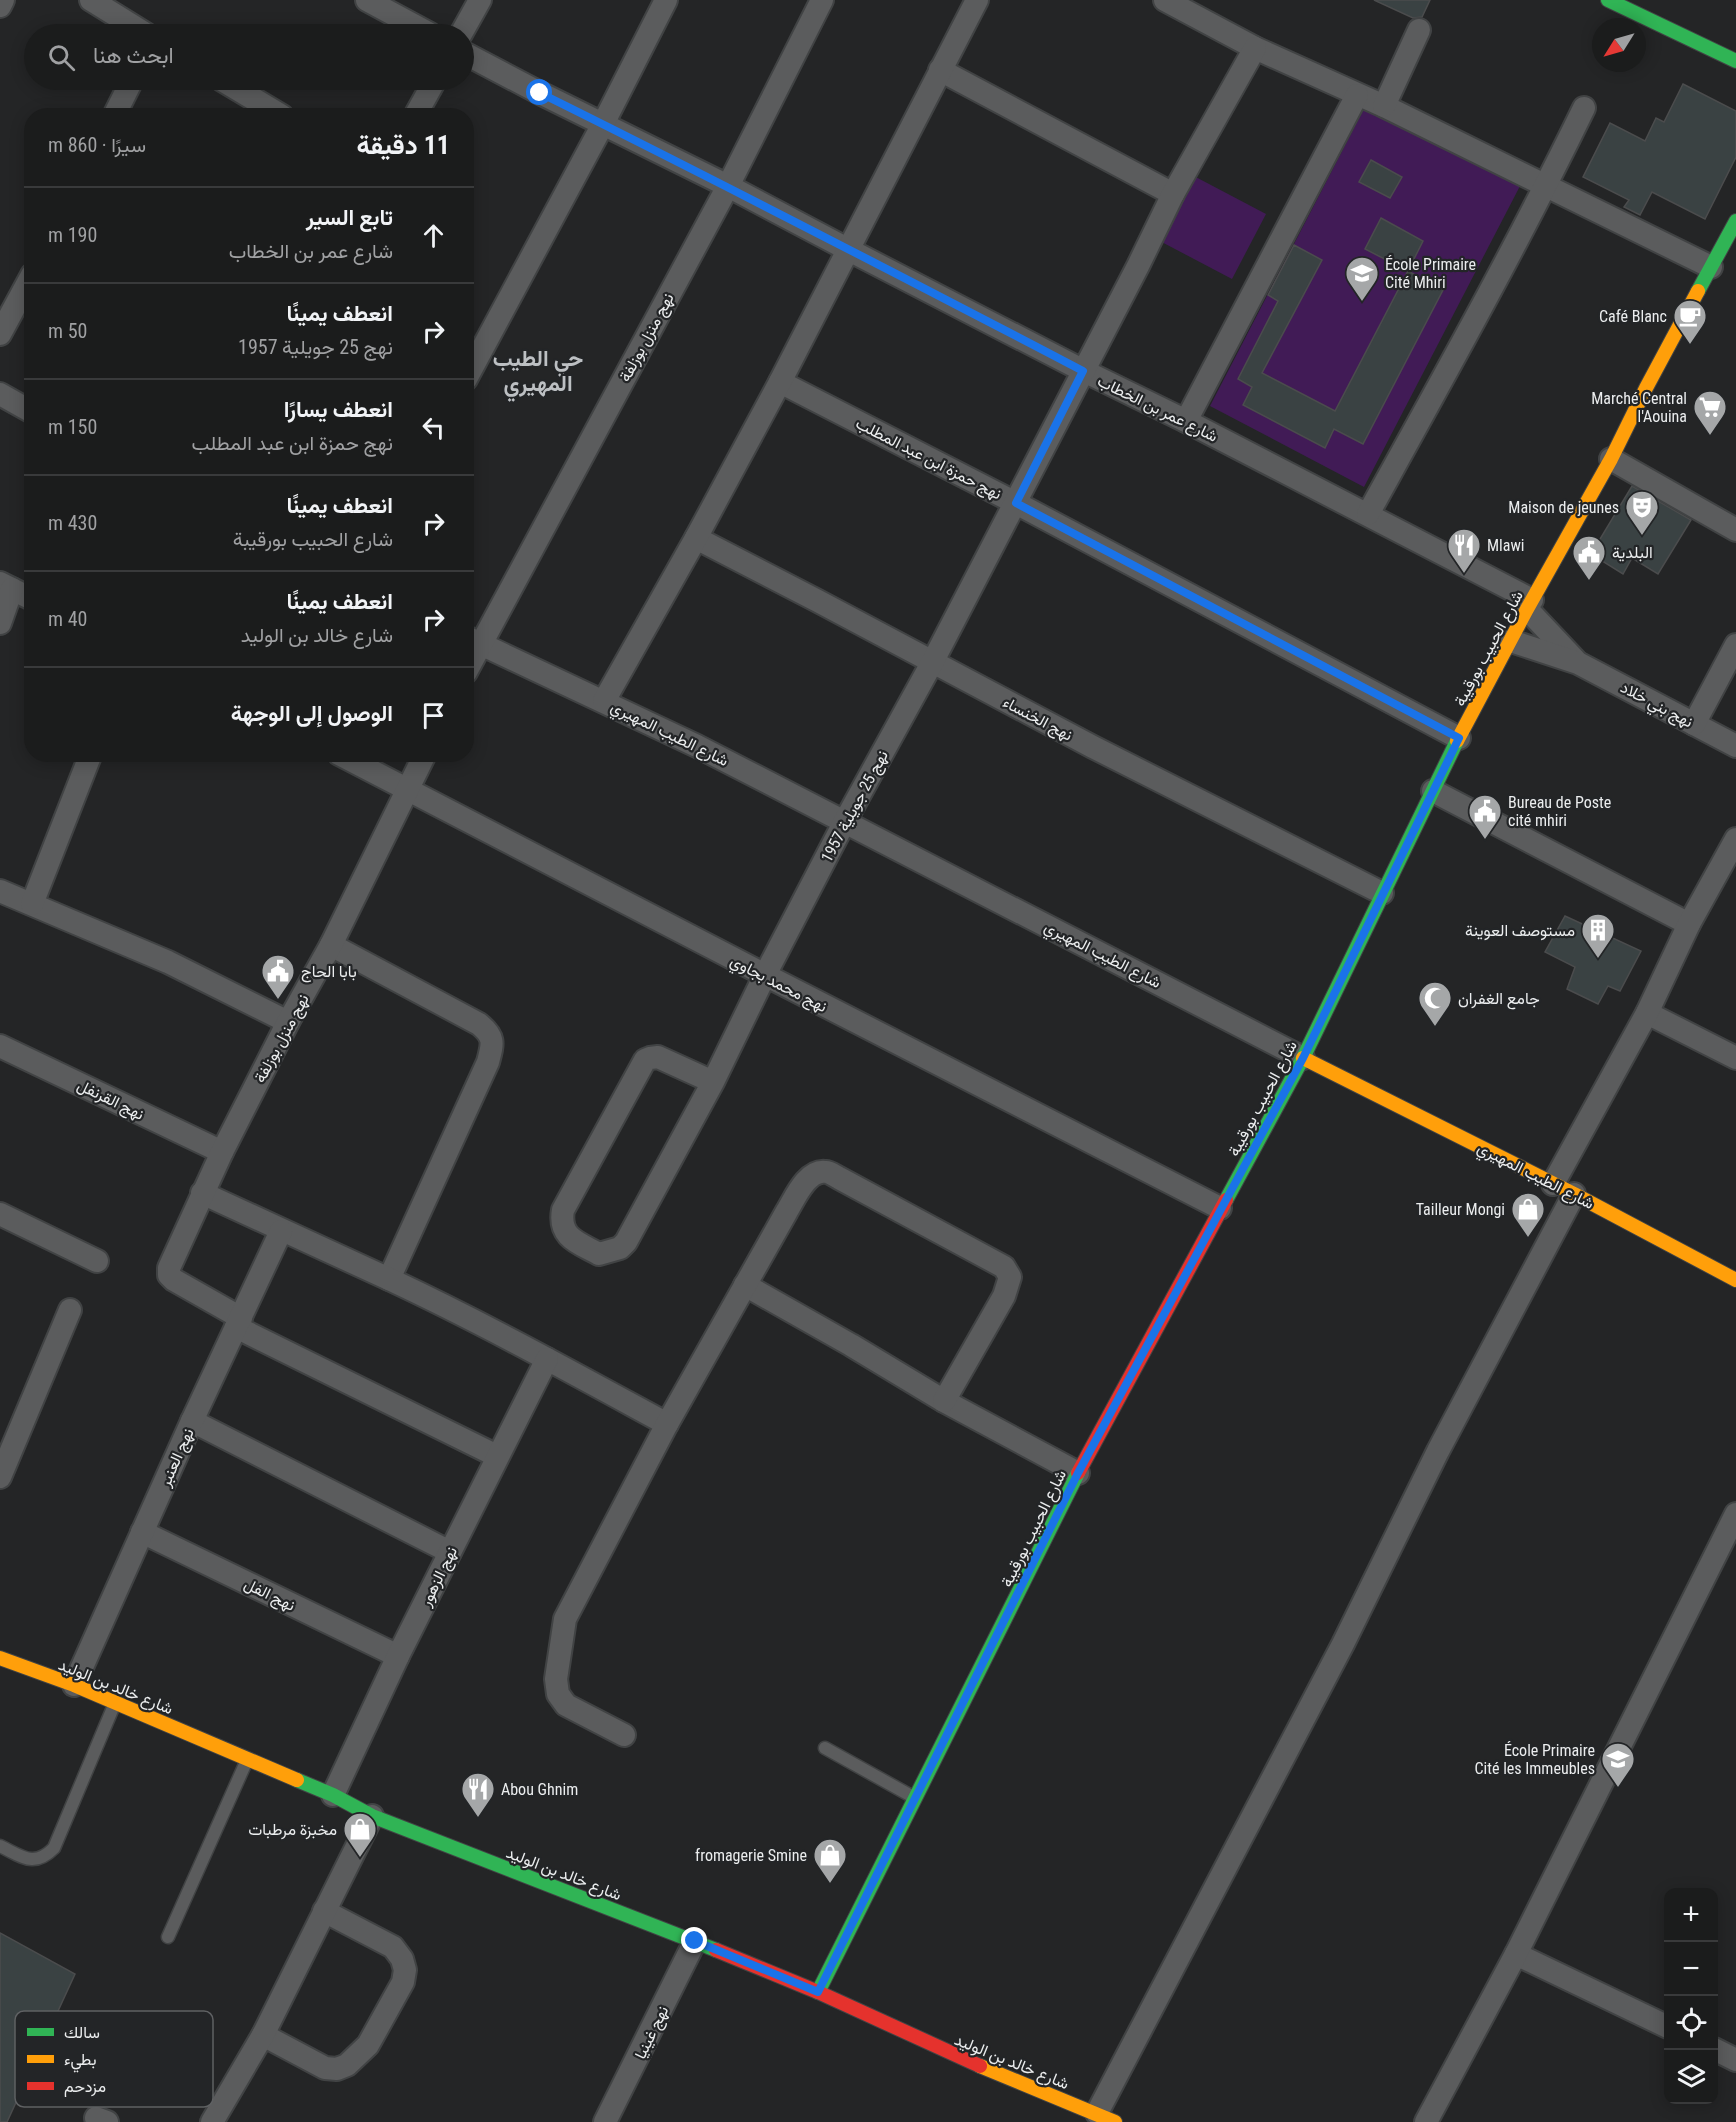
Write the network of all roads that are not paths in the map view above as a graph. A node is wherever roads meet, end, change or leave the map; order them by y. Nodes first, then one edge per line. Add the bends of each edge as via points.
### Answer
1 (3, 0) edge
2 (91, 0) edge
3 (367, 0) edge
4 (480, 0) edge
5 (666, 0) edge
6 (822, 0) edge
7 (977, 0) edge
8 (1165, 0) edge
9 (1608, 0) edge
10 (0, 6) edge
11 (130, 24) edge
12 (411, 24) edge
13 (466, 24) edge
14 (1419, 30) dead end
15 (1255, 48) junction
16 (474, 58) edge
17 (1736, 61) edge
18 (940, 70) junction
19 (127, 90) edge
20 (237, 90) edge
21 (429, 90) edge
22 (1357, 95) junction
23 (1384, 106) junction
24 (118, 108) edge
25 (264, 108) edge
26 (419, 108) edge
27 (1584, 108) dead end
28 (603, 124) junction
29 (1547, 185) junction
30 (728, 186) junction
31 (1173, 194) junction
32 (1736, 221) edge
33 (849, 250) junction
34 (1711, 267) junction
35 (24, 290) edge
36 (0, 334) edge
37 (474, 364) edge
38 (1083, 371) junction
39 (780, 382) junction
40 (0, 394) edge
41 (24, 408) edge
42 (1186, 421) junction
43 (1611, 459) junction
44 (1016, 503) junction
45 (1368, 514) junction
46 (1736, 530) edge
47 (696, 538) junction
48 (15, 590) edge
49 (1530, 604) junction
50 (0, 623) edge
51 (474, 640) edge
52 (1511, 640) junction
53 (1736, 645) edge
54 (933, 661) junction
55 (1578, 663) junction
56 (604, 701) junction
57 (1695, 724) junction
58 (1459, 738) junction
59 (1736, 746) edge
60 (88, 762) edge
61 (355, 762) edge
62 (421, 762) edge
63 (408, 789) junction
64 (1433, 791) junction
65 (846, 821) junction
66 (1736, 839) edge
67 (0, 891) edge
68 (1382, 893) junction
69 (32, 904) junction
70 (1689, 924) junction
71 (331, 945) junction
72 (765, 975) junction
73 (1647, 1013) junction
74 (288, 1022) junction
75 (0, 1046) edge
76 (1303, 1058) junction
77 (1736, 1058) edge
78 (713, 1082) junction
79 (222, 1152) junction
80 (1553, 1184) junction
81 (202, 1192) junction
82 (1574, 1194) junction
83 (1220, 1208) junction
84 (0, 1214) edge
85 (281, 1231) junction
86 (97, 1261) dead end
87 (389, 1279) junction
88 (1736, 1280) edge
89 (745, 1285) junction
90 (70, 1310) dead end
91 (239, 1322) junction
92 (547, 1359) junction
93 (944, 1401) junction
94 (192, 1421) junction
95 (668, 1424) junction
96 (497, 1456) junction
97 (1078, 1473) junction
98 (0, 1477) edge
99 (1736, 1514) edge
100 (142, 1532) junction
101 (450, 1552) junction
102 (398, 1656) junction
103 (0, 1659) edge
104 (74, 1684) junction
105 (115, 1702) junction
106 (624, 1735) dead end
107 (825, 1748) dead end
108 (248, 1759) junction
109 (333, 1795) junction
110 (916, 1799) junction
111 (372, 1816) junction
112 (0, 1846) edge
113 (324, 1911) junction
114 (168, 1937) dead end
115 (695, 1941) junction
116 (1516, 1954) junction
117 (818, 1992) junction
118 (1664, 2025) edge
119 (263, 2035) junction
120 (1715, 2050) edge
121 (1736, 2060) edge
122 (1106, 2118) edge
123 (212, 2122) edge
124 (605, 2122) edge
125 (1426, 2122) edge

1 - 10 street
2 - 11 street
3 - 12 street
4 - 13 street
5 - 28 street
6 - 30 street, نهج منزل بوزلفة
7 - 18 street
8 - 15 street
9 - 17 street
14 - 23 street
15 - 22 street
15 - 31 street, نهج 25 جويلية 1957
16 - 28 street, شارع عمر بن الخطاب
18 - 31 street
18 - 33 street
19 - 24 street
20 - 25 street
21 - 26 street
22 - 23 street
22 - 42 street
23 - 29 street
27 - 29 street
28 - 30 street, شارع عمر بن الخطاب
28 - 37 street
29 - 34 street
29 - 45 street
30 - 33 street, شارع عمر بن الخطاب
30 - 51 street, نهج منزل بوزلفة
31 - 38 street, نهج 25 جويلية 1957
32 - 34 street, شارع الحبيب بورقيبة
33 - 38 street, شارع عمر بن الخطاب
33 - 39 street
34 - 43 street, شارع الحبيب بورقيبة
35 - 36 street
38 - 42 street, شارع عمر بن الخطاب
38 - 44 street, نهج 25 جويلية 1957
39 - 44 street, نهج حمزة ابن عبد المطلب
39 - 47 street
40 - 41 street
42 - 45 street, شارع عمر بن الخطاب
43 - 46 street
43 - 49 street, شارع الحبيب بورقيبة
44 - 54 street, نهج 25 جويلية 1957
44 - 58 street, نهج حمزة ابن عبد المطلب
45 - 49 street, شارع عمر بن الخطاب
47 - 54 street, نهج الخنساء
47 - 56 street
48 - 50 street
49 - 52 street, شارع الحبيب بورقيبة
49 - 55 street, نهج بني خلاد
51 - 56 street, شارع الطيب المهيري
52 - 55 street, نهج بني خلاد
52 - 58 street, شارع الحبيب بورقيبة
53 - 57 street
54 - 65 street, نهج 25 جويلية 1957
54 - 68 street, نهج الخنساء
55 - 57 street, نهج بني خلاد
56 - 65 street, شارع الطيب المهيري
57 - 59 street, نهج بني خلاد
58 - 64 street, شارع الحبيب بورقيبة
60 - 69 street
61 - 63 street, نهج محمد بجاوي
62 - 63 street, نهج منزل بوزلفة
63 - 71 street, نهج منزل بوزلفة
63 - 72 street, نهج محمد بجاوي
64 - 68 street, شارع الحبيب بورقيبة
64 - 70 street
65 - 72 street, نهج 25 جويلية 1957
65 - 76 street, شارع الطيب المهيري
66 - 70 street
67 - 69 street
68 - 76 street, شارع الحبيب بورقيبة
69 - 74 street via 168,962
70 - 73 street
71 - 74 street, نهج منزل بوزلفة
71 - 87 street via 479,1024 490,1033 492,1044 488,1062
72 - 78 street, نهج 25 جويلية 1957
72 - 83 street, نهج محمد بجاوي
73 - 77 street
73 - 80 street
74 - 79 street, نهج منزل بوزلفة
75 - 79 street, نهج القرنفل
76 - 80 street, شارع الطيب المهيري
76 - 83 street, شارع الحبيب بورقيبة
78 - 78 street, نهج 25 جويلية 1957 via 658,1058 645,1060 562,1210 561,1220 570,1239 599,1254 620,1248 626,1242
79 - 81 street, نهج منزل بوزلفة
80 - 82 street, شارع الطيب المهيري
81 - 85 street
81 - 91 street, نهج منزل بوزلفة via 169,1268 170,1275
82 - 88 street, شارع الطيب المهيري
82 - 122 street via 1443,1441
83 - 97 street, شارع الحبيب بورقيبة
84 - 86 street
85 - 87 street
85 - 91 street, نهج العنبر
87 - 92 street
89 - 93 street
89 - 93 street via 787,1211 816,1173 827,1172 989,1258 1004,1267 1010,1278 1004,1296
89 - 95 street
90 - 98 street
91 - 94 street, نهج العنبر
91 - 96 street
92 - 95 street
92 - 96 street, نهج الزهور
93 - 97 street
94 - 100 street, نهج العنبر
94 - 101 street
95 - 106 street via 571,1604 556,1679 558,1694 566,1705
96 - 101 street, نهج الزهور
97 - 110 street, شارع الحبيب بورقيبة
99 - 116 street
100 - 102 street, نهج الفل
100 - 104 street, نهج العنبر
101 - 102 street, نهج الزهور
102 - 109 street, نهج الزهور
103 - 104 street, شارع خالد بن الوليد
104 - 105 street, شارع خالد بن الوليد
105 - 108 street, شارع خالد بن الوليد
105 - 112 lane via 54,1848 38,1860
107 - 110 lane
108 - 109 street, شارع خالد بن الوليد
108 - 114 lane
109 - 111 street, شارع خالد بن الوليد
110 - 117 street, شارع الحبيب بورقيبة
111 - 113 street
111 - 115 street, شارع خالد بن الوليد
113 - 119 street
113 - 119 street via 393,1947 402,1959 403,1982 368,2045 337,2069 325,2068
115 - 117 street, شارع خالد بن الوليد
115 - 124 street, نهج غينيا
116 - 118 street
116 - 125 street
117 - 122 street, شارع خالد بن الوليد via 951,2054
119 - 123 street
120 - 121 street

